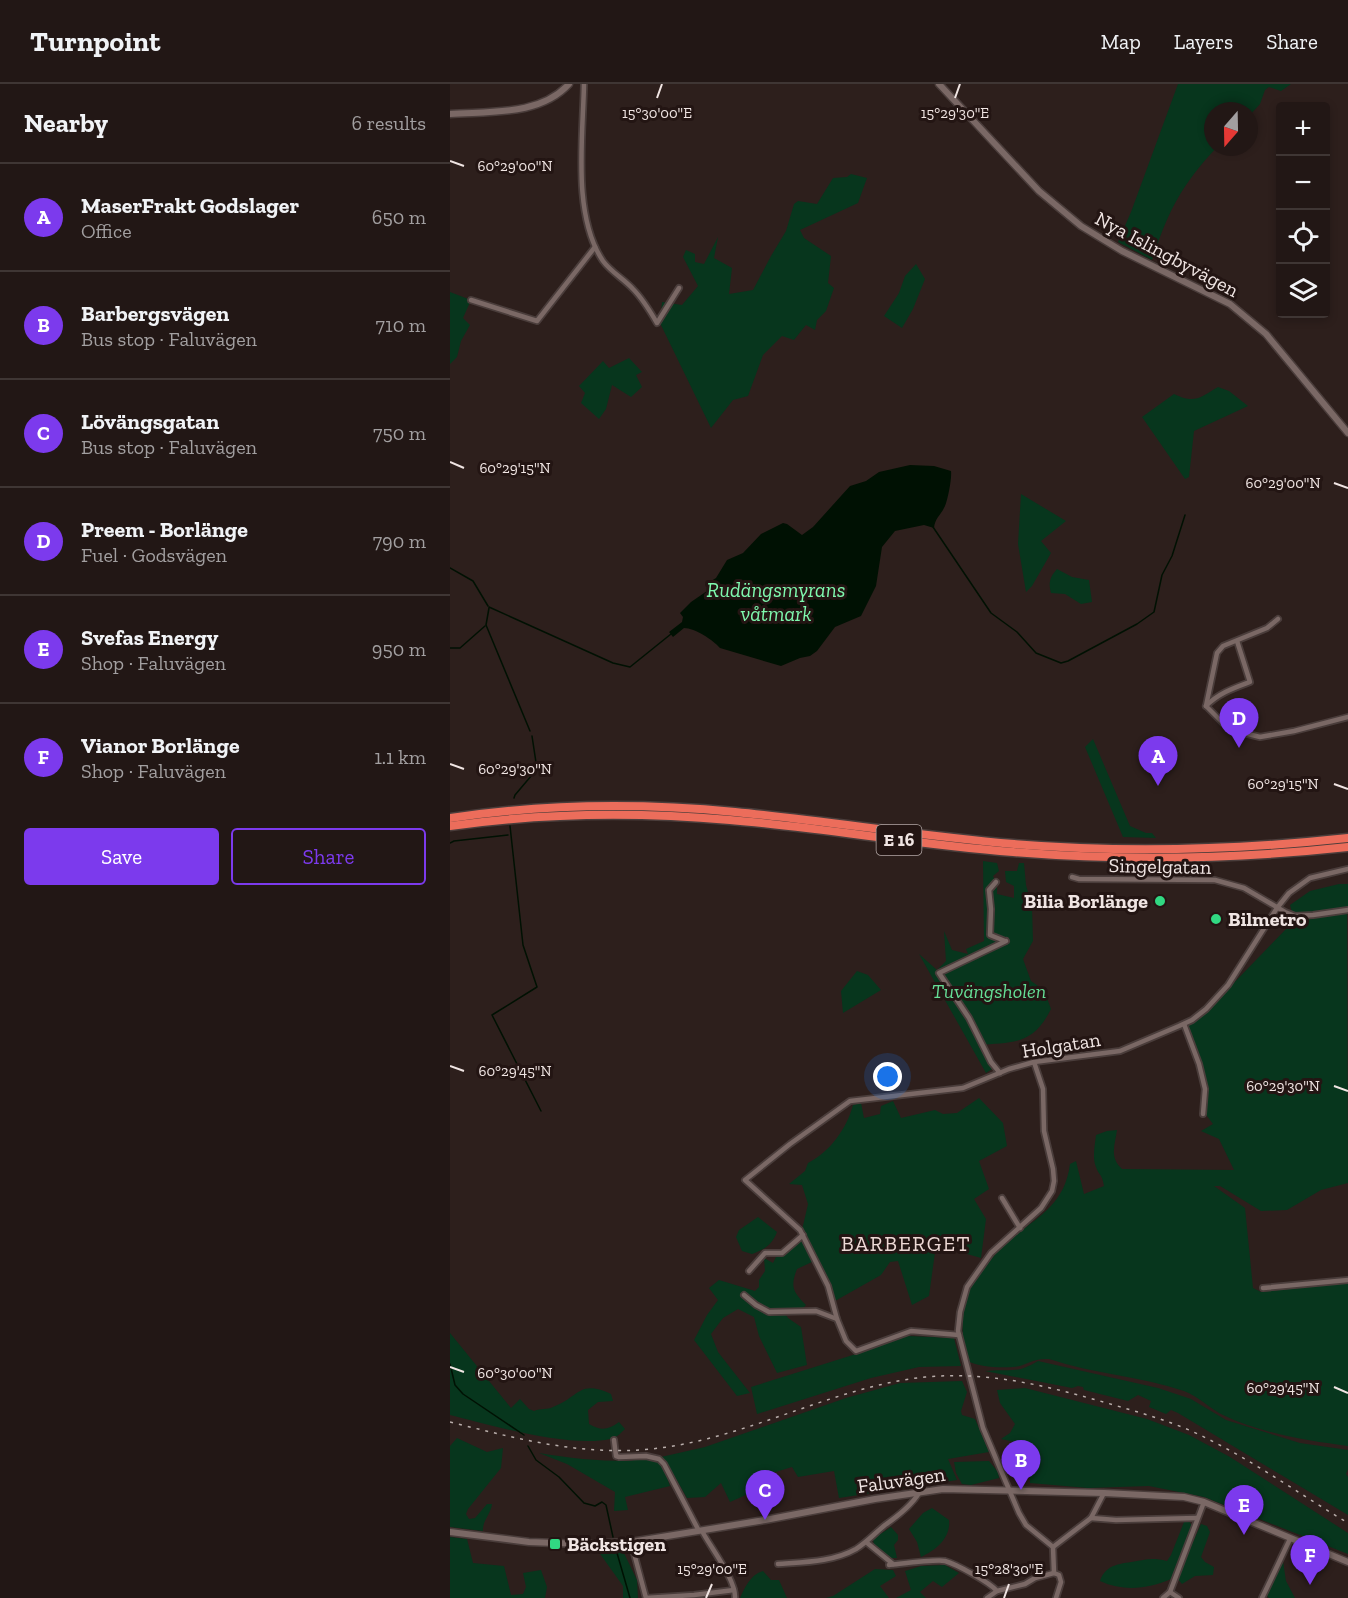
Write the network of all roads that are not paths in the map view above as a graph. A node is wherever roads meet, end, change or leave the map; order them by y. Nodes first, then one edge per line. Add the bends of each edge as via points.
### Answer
1 (569, 84) edge
2 (584, 84) edge
3 (939, 84) edge
4 (450, 114) edge
5 (595, 247) junction
6 (679, 288) dead end
7 (471, 300) dead end
8 (1348, 433) edge
9 (1278, 619) dead end
10 (1237, 640) junction
11 (1206, 706) junction
12 (1348, 717) edge
13 (450, 818) edge
14 (450, 826) edge
15 (1348, 838) edge
16 (1348, 847) edge
17 (1348, 869) edge
18 (1072, 877) dead end
19 (996, 882) dead end
20 (1277, 908) junction
21 (1348, 910) edge
22 (1184, 1024) junction
23 (1034, 1062) junction
24 (1000, 1073) junction
25 (1203, 1114) dead end
26 (1002, 1198) dead end
27 (1020, 1228) junction
28 (803, 1235) junction
29 (749, 1271) dead end
30 (1348, 1280) edge
31 (1263, 1288) dead end
32 (744, 1295) dead end
33 (837, 1319) junction
34 (959, 1335) junction
35 (614, 1440) dead end
36 (1009, 1490) junction
37 (919, 1492) junction
38 (1104, 1493) junction
39 (1204, 1502) junction
40 (1091, 1518) junction
41 (1197, 1518) junction
42 (701, 1531) junction
43 (450, 1532) edge
44 (1290, 1539) junction
45 (632, 1542) junction
46 (866, 1542) junction
47 (1053, 1546) junction
48 (1348, 1562) edge
49 (778, 1564) dead end
50 (1054, 1573) junction
51 (734, 1590) junction
52 (997, 1591) junction
53 (1170, 1592) junction
54 (735, 1598) edge
55 (987, 1598) edge
56 (1056, 1598) edge
57 (1163, 1598) edge
58 (1179, 1598) edge
59 (1262, 1598) edge

1 - 4 street via 541,104
2 - 5 street via 583,195
3 - 8 street, Nya Islingbyvägen via 1039,191 1081,226 1230,304 1266,334
5 - 6 street via 604,263 650,309 657,323
5 - 7 street via 537,321
9 - 10 street
10 - 11 street via 1217,653
10 - 11 street via 1250,682 1214,698
11 - 12 street via 1223,723 1260,737
13 - 15 highway, E 16 via 564,808 693,809 993,842 1128,849 1270,846
14 - 16 highway, E 16 via 565,816 692,817 1015,853 1128,857 1271,854
17 - 20 street, Holgatan via 1302,882
18 - 20 street, Singelgatan via 1215,880 1244,888
19 - 24 street via 988,890 990,935 1006,941 939,973
20 - 21 street via 1300,916
20 - 22 street, Holgatan via 1228,985 1206,1009
22 - 23 street, Holgatan via 1120,1051
22 - 25 street via 1205,1089
23 - 24 street, Holgatan
23 - 27 street via 1043,1089 1044,1131 1054,1181 1049,1199
24 - 28 street, Holgatan via 963,1088 850,1101 745,1180
26 - 27 street
27 - 34 street via 991,1253 967,1287
28 - 29 street via 783,1253 765,1253
28 - 33 street via 828,1286
30 - 31 street
32 - 33 street via 769,1312 816,1311
33 - 34 street via 846,1341 856,1350 911,1331
34 - 36 street via 983,1428
35 - 42 street via 616,1456 654,1456 664,1464
36 - 37 street, Faluvägen
36 - 38 street, Faluvägen
36 - 47 street via 1026,1525
37 - 42 street, Faluvägen
37 - 46 street via 915,1500
38 - 39 street, Faluvägen via 1184,1497
38 - 40 street
39 - 41 street
39 - 44 street, Faluvägen
40 - 41 street
40 - 47 street
41 - 53 street
42 - 45 street, Faluvägen
42 - 51 street
43 - 45 street, Faluvägen via 529,1542
44 - 48 street, Faluvägen
44 - 59 street
45 - 51 street via 646,1598
46 - 49 street via 840,1557
46 - 52 street via 891,1564 945,1561 979,1577
47 - 50 street
50 - 52 street
50 - 56 street via 1061,1582
51 - 54 street
52 - 55 street
53 - 57 street
53 - 58 street

